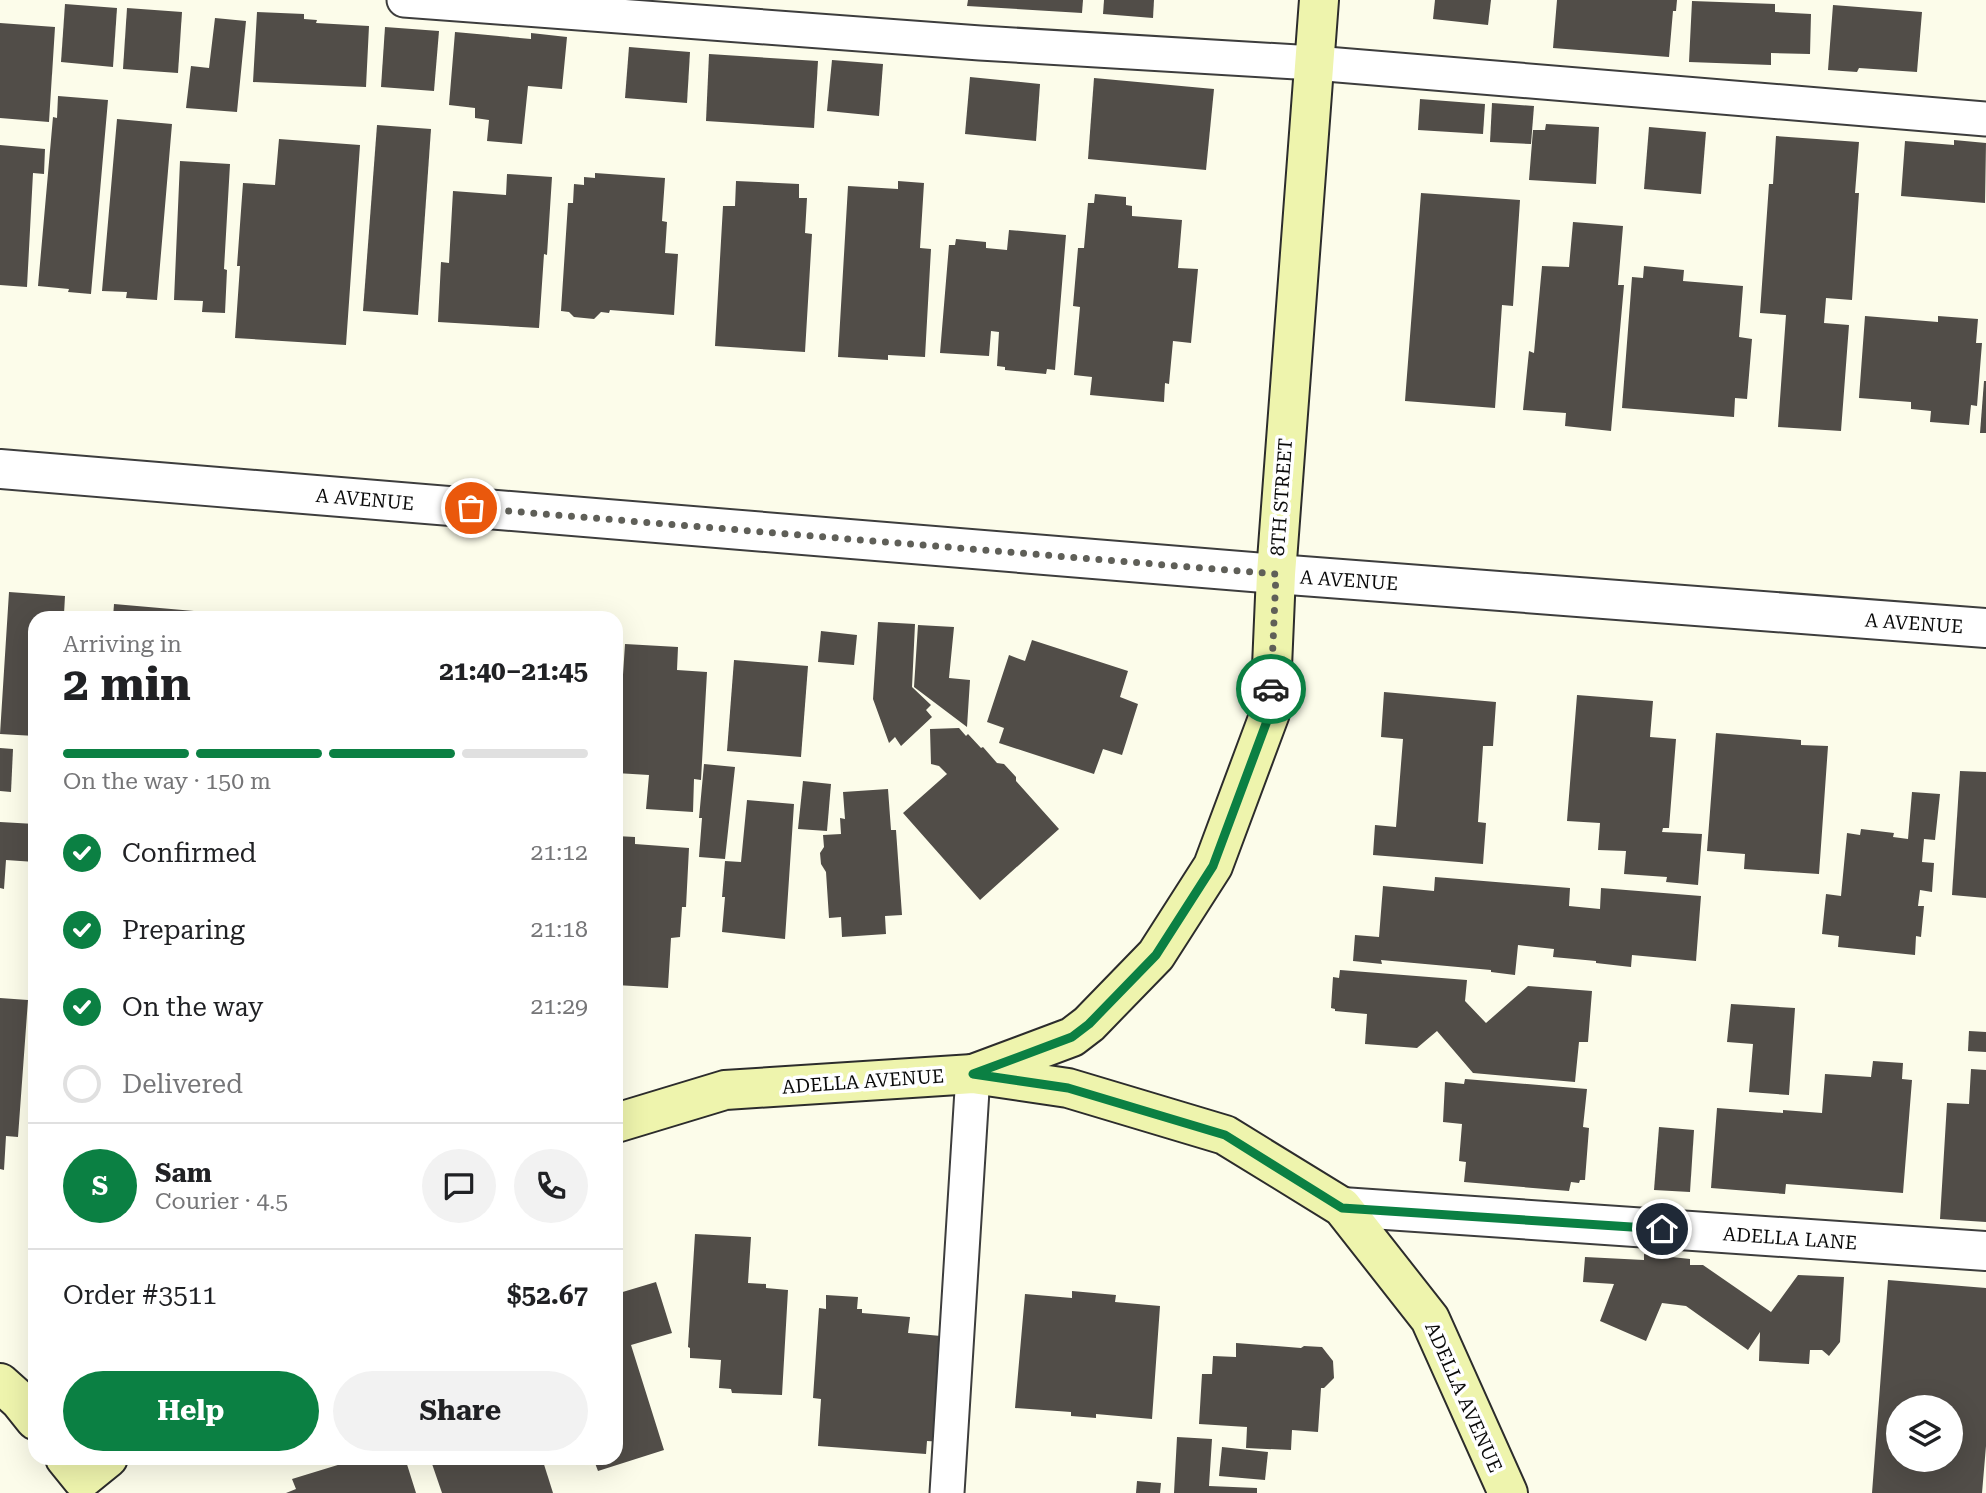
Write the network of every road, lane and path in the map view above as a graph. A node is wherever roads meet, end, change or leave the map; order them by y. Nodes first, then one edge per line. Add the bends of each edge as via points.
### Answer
1 (404, 0) edge
2 (1319, 0) edge
3 (1314, 63) junction
4 (1986, 119) edge
5 (0, 469) edge
6 (1276, 574) junction
7 (1986, 628) edge
8 (973, 1074) junction
9 (623, 1121) edge
10 (1342, 1208) junction
11 (1986, 1251) edge
12 (0, 1383) edge
13 (28, 1412) edge
14 (947, 1493) edge
15 (1508, 1493) edge

1 - 3 lane
2 - 3 street, 8TH STREET
3 - 4 lane
3 - 6 street, 8TH STREET
5 - 6 street, A AVENUE
6 - 7 street, A AVENUE
6 - 8 street, 8TH STREET via 1270,713 1213,866 1156,955 1089,1024 1072,1037
8 - 9 street, ADELLA AVENUE via 725,1090
8 - 10 street, ADELLA AVENUE via 1068,1088 1225,1135
8 - 14 lane
10 - 11 street, ADELLA LANE
10 - 15 street, ADELLA AVENUE via 1430,1319
12 - 13 street

